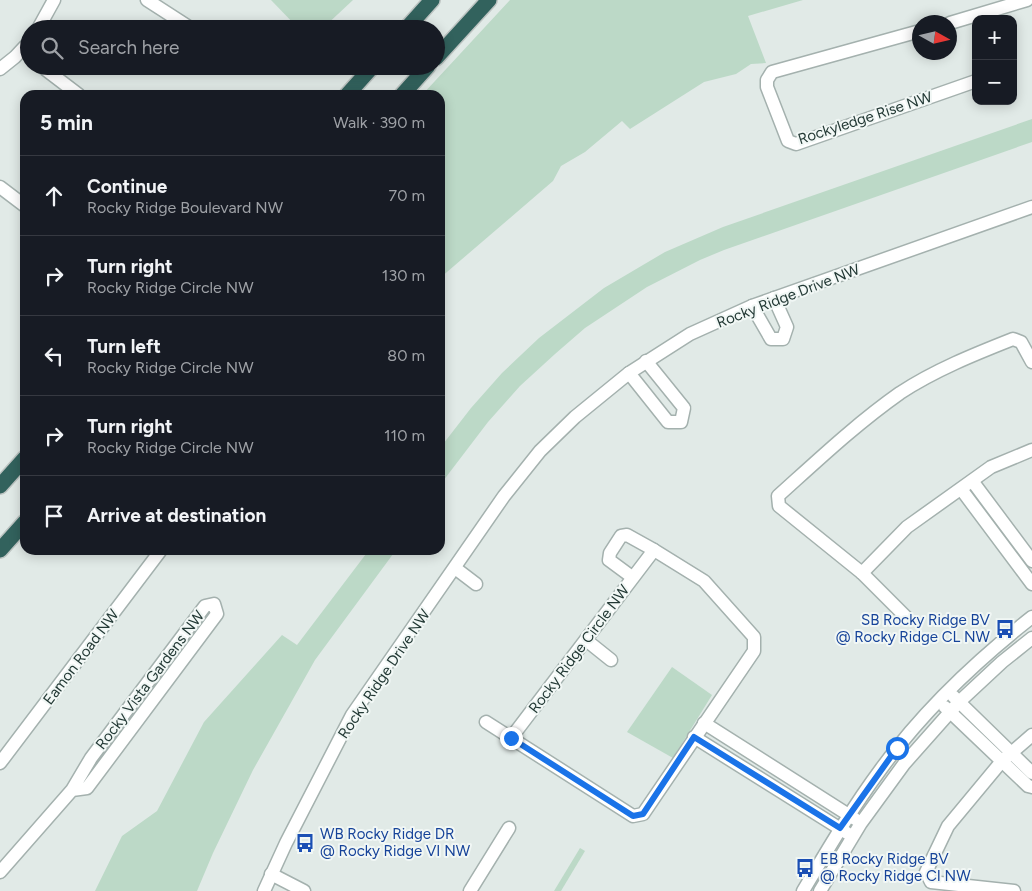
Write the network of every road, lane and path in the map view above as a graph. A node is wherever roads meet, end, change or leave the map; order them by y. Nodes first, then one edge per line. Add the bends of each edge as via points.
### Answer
1 (54, 0) edge
2 (147, 0) edge
3 (432, 0) edge
4 (489, 0) edge
5 (1026, 0) edge
6 (989, 15) edge
7 (43, 20) edge
8 (178, 20) edge
9 (414, 20) edge
10 (972, 21) edge
11 (957, 22) edge
12 (912, 33) edge
13 (445, 48) edge
14 (20, 54) edge
15 (0, 69) edge
16 (52, 75) edge
17 (365, 75) edge
18 (420, 75) edge
19 (972, 82) edge
20 (72, 90) edge
21 (351, 90) edge
22 (406, 90) edge
23 (0, 187) edge
24 (20, 202) edge
25 (1032, 207) edge
26 (774, 298) junction
27 (752, 306) junction
28 (646, 361) junction
29 (1032, 362) edge
30 (629, 373) junction
31 (1032, 450) edge
32 (20, 464) edge
33 (973, 482) junction
34 (0, 486) edge
35 (961, 489) junction
36 (20, 528) edge
37 (0, 550) edge
38 (654, 550) junction
39 (157, 555) edge
40 (1032, 561) edge
41 (455, 568) junction
42 (862, 573) junction
43 (632, 577) junction
44 (476, 584) dead end
45 (1032, 584) edge
46 (906, 617) dead end
47 (1032, 617) edge
48 (1032, 638) edge
49 (586, 640) junction
50 (611, 660) dead end
51 (948, 692) junction
52 (939, 702) junction
53 (959, 702) junction
54 (950, 712) junction
55 (486, 722) dead end
56 (704, 723) junction
57 (1032, 735) edge
58 (694, 737) junction
59 (511, 738) junction
60 (1006, 757) junction
61 (0, 763) edge
62 (1032, 773) edge
63 (1032, 787) edge
64 (72, 790) junction
65 (848, 815) junction
66 (861, 823) junction
67 (509, 828) dead end
68 (840, 828) junction
69 (853, 836) junction
70 (0, 872) edge
71 (271, 874) junction
72 (266, 891) edge
73 (304, 891) edge
74 (470, 891) edge
75 (803, 891) edge
76 (820, 891) edge
77 (1014, 891) edge

1 - 7 street
2 - 8 street
3 - 9 highway
4 - 13 highway
5 - 6 street
10 - 11 street
12 - 19 street, Rockyledge Rise NW via 772,72 767,87 788,141 796,144
14 - 15 street
16 - 20 street
17 - 21 highway
18 - 22 highway
23 - 24 street
25 - 26 street, Rocky Ridge Drive NW
26 - 27 street, Rocky Ridge Drive NW
26 - 27 street via 788,327 783,339 771,339
27 - 28 street, Rocky Ridge Drive NW via 690,334
28 - 30 street, Rocky Ridge Drive NW
28 - 30 street via 684,408 681,422 668,422
29 - 42 street via 1021,342 1013,339 956,362 902,392 856,426 778,496 779,506
30 - 41 street, Rocky Ridge Drive NW via 540,451 504,496
31 - 33 street via 991,467
32 - 34 highway
33 - 35 street
33 - 40 street
35 - 42 street via 907,528
35 - 45 street
36 - 37 highway
38 - 43 street, Rocky Ridge Circle NW
38 - 43 street via 627,535 621,536 609,560
38 - 56 street via 704,581 754,637 754,651
39 - 61 street, Eamon Road NW
41 - 44 street
41 - 71 street, Rocky Ridge Drive NW via 352,715
42 - 46 street
43 - 49 street, Rocky Ridge Circle NW
47 - 51 street
48 - 53 street
49 - 50 street
49 - 59 street, Rocky Ridge Circle NW
51 - 52 street
51 - 53 street
52 - 54 street
52 - 65 street via 897,748
53 - 54 street
53 - 60 street
54 - 60 street
54 - 66 street via 904,764
55 - 59 street
56 - 58 street
56 - 65 street
57 - 60 street
58 - 59 street via 643,814 633,816
58 - 68 street
60 - 62 street
60 - 63 street
60 - 77 street via 948,826 926,872 931,882
64 - 64 street, Rocky Vista Gardens NW via 87,788 218,614 214,604 205,606 91,758
64 - 70 street, Rocky Vista Gardens NW
65 - 66 street
65 - 68 street
66 - 69 street
67 - 74 street
68 - 69 street
68 - 75 street
69 - 76 street
71 - 72 street, Rocky Ridge Drive NW
71 - 73 street

